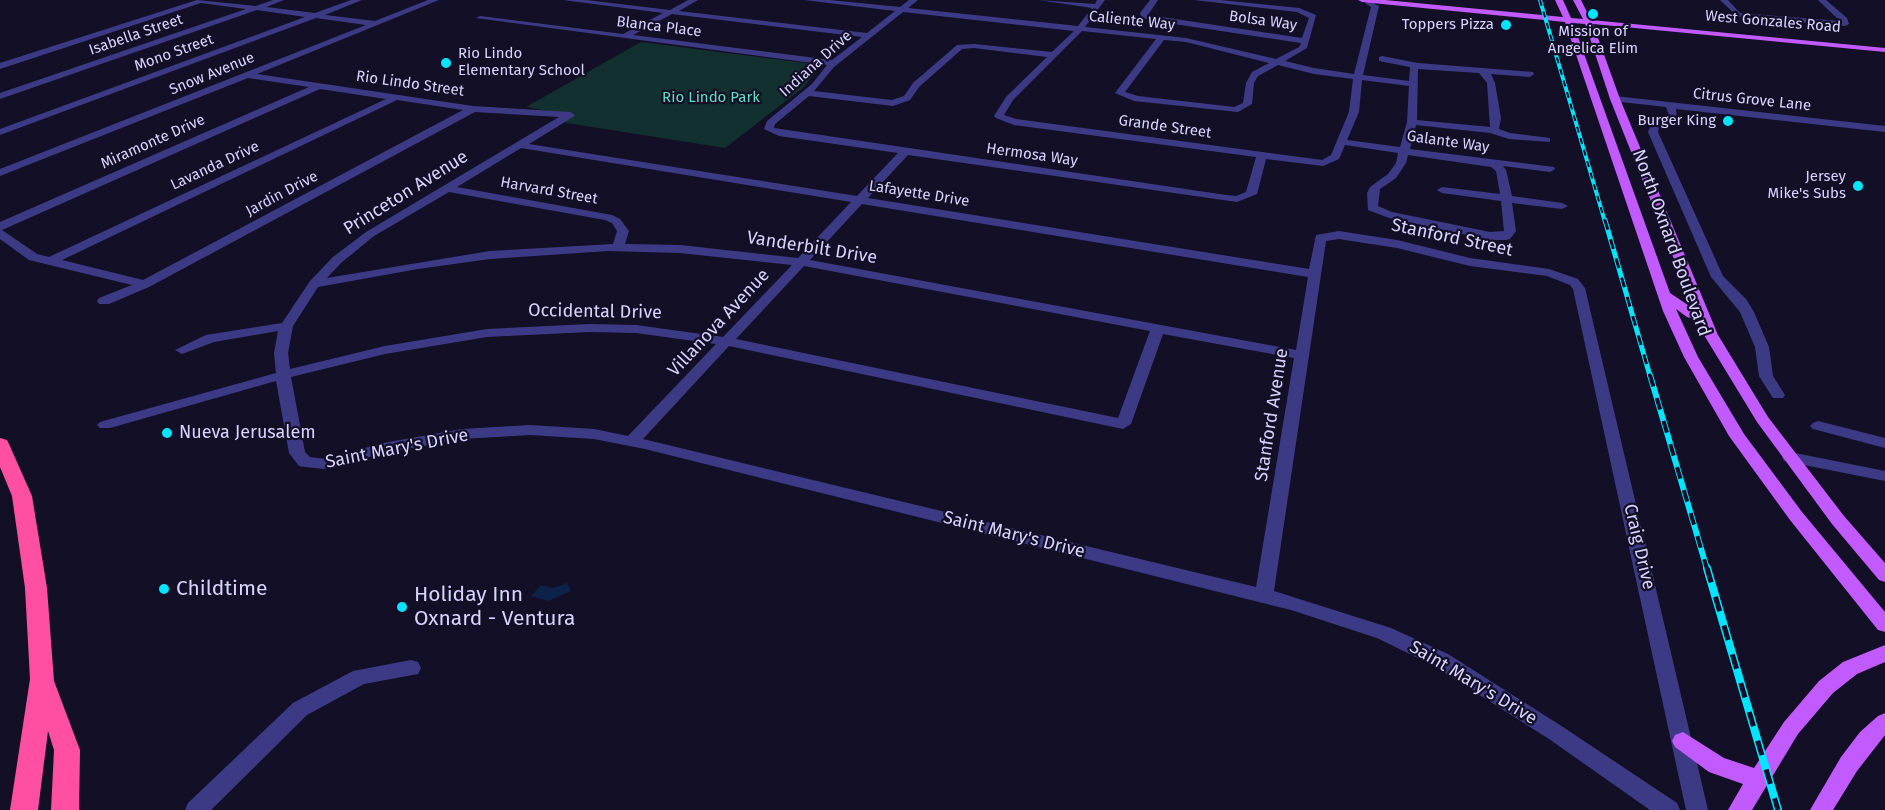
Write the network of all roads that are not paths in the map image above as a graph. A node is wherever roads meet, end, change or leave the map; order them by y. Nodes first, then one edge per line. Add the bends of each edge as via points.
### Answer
1 (203, 0) edge
2 (280, 0) edge
3 (357, 0) edge
4 (435, 0) edge
5 (567, 0) edge
6 (694, 0) edge
7 (808, 0) edge
8 (914, 0) edge
9 (1042, 0) edge
10 (1154, 0) edge
11 (1198, 0) edge
12 (1395, 0) edge
13 (1423, 0) edge
14 (1559, 0) edge
15 (1577, 0) edge
16 (1724, 0) edge
17 (1822, 0) edge
18 (829, 1) edge
19 (1368, 1) edge
20 (1099, 3) edge
21 (256, 8) junction
22 (901, 10) junction
23 (671, 12) junction
24 (1365, 12) junction
25 (315, 16) junction
26 (1567, 17) junction
27 (480, 18) dead end
28 (1587, 19) junction
29 (375, 24) junction
30 (1371, 26) junction
31 (1080, 29) junction
32 (868, 35) junction
33 (625, 36) junction
34 (1366, 36) junction
35 (1161, 38) junction
36 (1305, 41) junction
37 (1885, 48) edge
38 (1054, 56) junction
39 (1382, 58) dead end
40 (1278, 62) junction
41 (834, 63) junction
42 (0, 66) edge
43 (1418, 66) junction
44 (1482, 72) junction
45 (1530, 74) dead end
46 (246, 75) junction
47 (1358, 77) junction
48 (1414, 84) junction
49 (1591, 85) junction
50 (318, 86) junction
51 (808, 93) junction
52 (0, 96) edge
53 (394, 98) junction
54 (1615, 99) junction
55 (1670, 106) junction
56 (474, 109) junction
57 (1600, 111) junction
58 (570, 115) joint
59 (1412, 122) junction
60 (769, 129) joint
61 (1885, 129) edge
62 (1491, 130) junction
63 (0, 132) edge
64 (1546, 140) dead end
65 (1342, 142) junction
66 (519, 145) junction
67 (906, 151) junction
68 (1403, 151) junction
69 (1262, 156) junction
70 (1494, 164) junction
71 (1550, 169) dead end
72 (0, 173) edge
73 (447, 188) junction
74 (1442, 190) dead end
75 (1506, 198) junction
76 (860, 200) junction
77 (1562, 206) dead end
78 (0, 227) edge
79 (0, 233) edge
80 (1319, 240) joint
81 (618, 247) junction
82 (49, 262) junction
83 (800, 262) junction
84 (1314, 274) junction
85 (145, 284) junction
86 (314, 284) junction
87 (1577, 284) joint
88 (1665, 295) junction
89 (104, 301) dead end
90 (1703, 317) junction
91 (286, 326) junction
92 (1158, 329) junction
93 (726, 342) junction
94 (182, 350) dead end
95 (1300, 355) junction
96 (283, 375) junction
97 (1778, 395) dead end
98 (105, 425) dead end
99 (1818, 426) dead end
100 (632, 441) junction
101 (1885, 443) edge
102 (0, 444) edge
103 (1790, 457) junction
104 (309, 464) joint
105 (1885, 476) edge
106 (1885, 575) edge
107 (1264, 596) junction
108 (1885, 625) edge
109 (1885, 653) edge
110 (411, 668) dead end
111 (42, 679) junction
112 (1884, 724) edge
113 (1683, 741) junction
114 (1758, 779) junction
115 (24, 810) edge
116 (65, 810) edge
117 (196, 810) edge
118 (1669, 810) edge
119 (1697, 810) edge
120 (1739, 810) edge
121 (1821, 810) edge

1 - 21 street
1 - 42 street
2 - 21 street, Isabella Street
3 - 25 street, Mono Street
4 - 29 street, Snow Avenue
5 - 23 street
6 - 23 street
7 - 18 street, Caliente Way
8 - 22 street, Indiana Drive
9 - 20 street
10 - 36 street, Bolsa Way via 1145,16
11 - 36 street via 1307,13 1313,17
12 - 13 main road
13 - 26 main road
14 - 26 main road, North Oxnard Boulevard
15 - 28 main road, North Oxnard Boulevard
16 - 17 street via 1738,15 1845,24
18 - 22 street, Caliente Way
19 - 24 street
19 - 26 main road
19 - 30 street via 1375,6
20 - 31 street
21 - 25 street
21 - 52 street, Isabella Street
22 - 31 street, Caliente Way
22 - 32 street, Indiana Drive
23 - 32 street
23 - 33 street
24 - 30 street
24 - 34 street via 1361,34
25 - 29 street
25 - 63 street, Mono Street
26 - 28 main road, West Gonzales Road
26 - 49 main road, North Oxnard Boulevard
27 - 33 street, Blanca Place
28 - 37 main road, West Gonzales Road
28 - 54 main road, North Oxnard Boulevard
29 - 46 street, Snow Avenue
30 - 34 street via 1370,35
31 - 35 street, Caliente Way
31 - 38 street
32 - 41 street, Indiana Drive
33 - 41 street, Blanca Place
34 - 47 street
35 - 40 street, Caliente Way
35 - 40 street via 1120,93 1137,99 1235,110 1247,104 1255,74
36 - 40 street via 1300,51
38 - 51 street via 960,47 916,85 907,98 893,103
38 - 69 street, Grande Street via 1009,99 999,116 1014,122
39 - 43 street
40 - 47 street, Caliente Way
41 - 51 street, Indiana Drive
43 - 44 street
43 - 48 street via 1414,68
44 - 45 street
44 - 62 street via 1491,83 1496,118
46 - 50 street, Rio Lindo Street
46 - 72 street, Snow Avenue
47 - 48 street, Caliente Way
47 - 65 street via 1354,112
48 - 59 street
49 - 54 main road
49 - 57 main road, North Oxnard Boulevard
50 - 53 street, Rio Lindo Street
50 - 78 street, Miramonte Drive
51 - 60 street, Indiana Drive via 770,123
53 - 56 street, Rio Lindo Street
53 - 82 street, Lavanda Drive
54 - 55 street, Citrus Grove Lane
54 - 57 main road via 1610,102 1610,110
54 - 90 main road, North Oxnard Boulevard
55 - 61 street, Citrus Grove Lane
55 - 97 street via 1674,116 1655,124 1653,132 1713,269 1747,312 1762,347 1766,376
56 - 58 street, Rio Lindo Street
56 - 85 street, Jardin Drive
57 - 88 main road, North Oxnard Boulevard
58 - 66 street, Princeton Avenue
59 - 62 street
59 - 68 street
60 - 67 street, Hermosa Way
62 - 64 street
65 - 68 street, Galante Way
65 - 69 street, Grande Street via 1328,162
66 - 73 street, Princeton Avenue
66 - 76 street, Lafayette Drive
67 - 69 street, Hermosa Way via 1237,199 1251,194
67 - 76 street, Villanova Avenue
68 - 70 street, Galante Way
68 - 75 street via 1396,171 1372,193 1370,205 1374,210 1504,237 1510,231
70 - 71 street, Galante Way
70 - 75 street via 1501,170
73 - 81 street, Harvard Street via 608,217 623,231
73 - 86 street, Princeton Avenue via 352,246
74 - 75 street
75 - 77 street
76 - 83 street, Villanova Avenue
76 - 84 street, Lafayette Drive
79 - 82 street via 33,257
80 - 84 street, Stanford Avenue
80 - 87 street, Stanford Street via 1339,236 1397,244 1470,262 1549,273
81 - 83 street, Vanderbilt Drive via 718,252
81 - 86 street, Vanderbilt Drive via 490,255
82 - 85 street
83 - 92 street, Vanderbilt Drive
83 - 93 street, Villanova Avenue
84 - 95 street, Stanford Avenue
85 - 89 street, Jardin Drive
86 - 91 street, Princeton Avenue
87 - 113 street, Craig Drive
88 - 90 main road
88 - 108 main road, North Oxnard Boulevard via 1691,357 1737,436
90 - 103 main road, North Oxnard Boulevard via 1744,393
91 - 94 street via 212,338
91 - 96 street, Princeton Avenue via 281,353
92 - 93 street, Occidental Drive via 1123,423
92 - 95 street, Vanderbilt Drive
93 - 96 street, Occidental Drive via 636,328 538,329 429,342
93 - 100 street, Villanova Avenue
95 - 107 street, Stanford Avenue
96 - 98 street, Occidental Drive
96 - 104 street, Princeton Avenue via 297,453
99 - 101 street
100 - 104 street, Saint Mary's Drive via 563,432 501,431 425,440 325,464
100 - 107 street, Saint Mary's Drive
102 - 111 highway via 22,496 28,526
103 - 105 street
103 - 106 main road, North Oxnard Boulevard
107 - 118 street, Saint Mary's Drive via 1384,633 1441,660
109 - 114 main road via 1850,668 1827,687 1791,728
110 - 117 street via 360,677 300,709
111 - 115 highway
111 - 116 highway via 67,750
112 - 121 main road via 1868,738
113 - 114 main road via 1718,765
113 - 119 street, Craig Drive
114 - 120 main road

